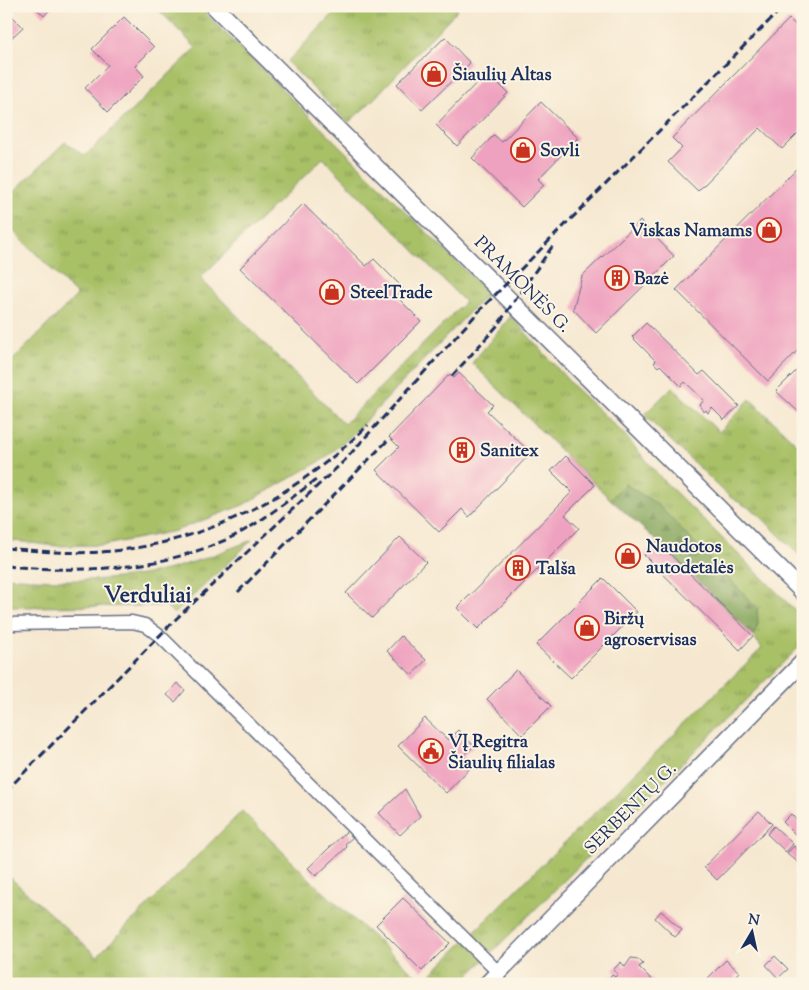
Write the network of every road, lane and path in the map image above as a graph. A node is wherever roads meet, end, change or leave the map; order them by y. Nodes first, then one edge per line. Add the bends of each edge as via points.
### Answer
1 (214, 6) edge
2 (799, 585) edge
3 (6, 624) edge
4 (803, 662) edge
5 (489, 981) edge

1 - 2 main road, PRAMONĖS G.
3 - 5 street via 132,622 145,625 160,636
4 - 5 main road, SERBENTŲ G.

